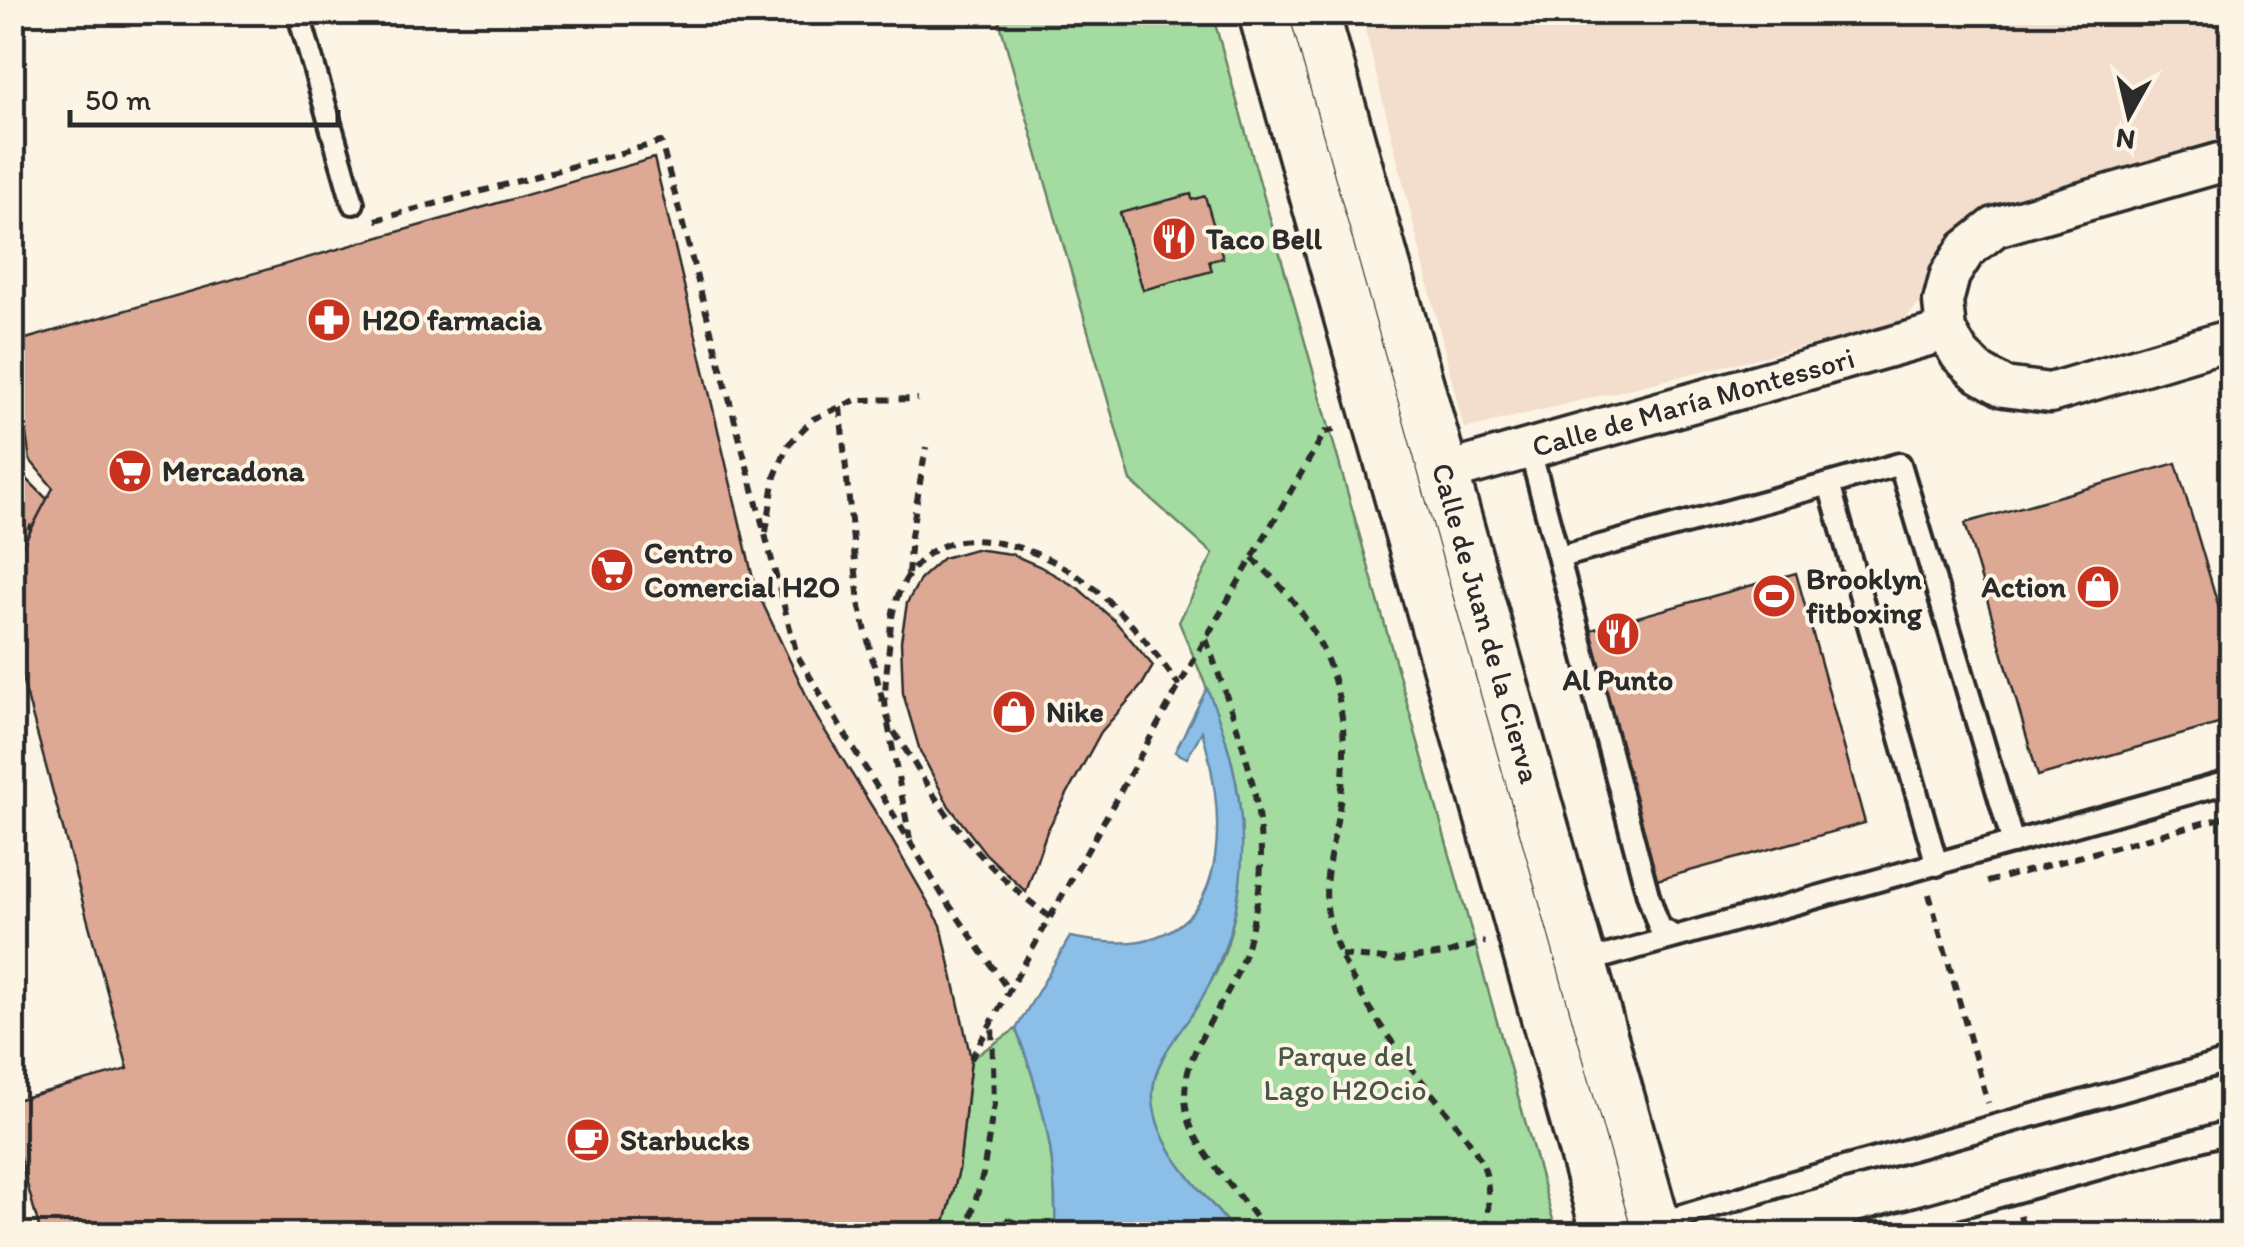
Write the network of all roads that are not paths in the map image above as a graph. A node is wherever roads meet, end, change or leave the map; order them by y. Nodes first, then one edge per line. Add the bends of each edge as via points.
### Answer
1 (298, 12) edge
2 (1263, 12) edge
3 (1314, 12) edge
4 (2232, 163) edge
5 (353, 203) dead end
6 (1946, 331) junction
7 (2232, 339) edge
8 (1530, 450) junction
9 (1443, 473) junction
10 (1829, 484) junction
11 (1560, 557) junction
12 (2232, 781) edge
13 (2013, 843) junction
14 (1929, 867) junction
15 (1675, 937) junction
16 (1580, 962) junction
17 (2232, 1060) edge
18 (2232, 1131) edge
19 (1657, 1229) edge
20 (1607, 1234) edge
21 (1863, 1234) edge

1 - 5 lane
2 - 20 street, Calle de Juan de la Cierva
3 - 9 street, Calle de Juan de la Cierva
4 - 6 street via 1995,227 1966,250 1950,274 1943,302
6 - 7 street via 1978,372 2004,387 2050,393
6 - 8 street, Calle de María Montessori
8 - 9 street, Calle de María Montessori
8 - 11 lane
9 - 16 street, Calle de Juan de la Cierva
10 - 11 lane
10 - 13 lane via 1900,464
10 - 14 lane
11 - 15 lane via 1648,895 1659,927
12 - 13 lane
13 - 14 lane
14 - 15 lane
15 - 16 lane
16 - 19 street, Calle de Juan de la Cierva
17 - 19 lane
18 - 21 lane

